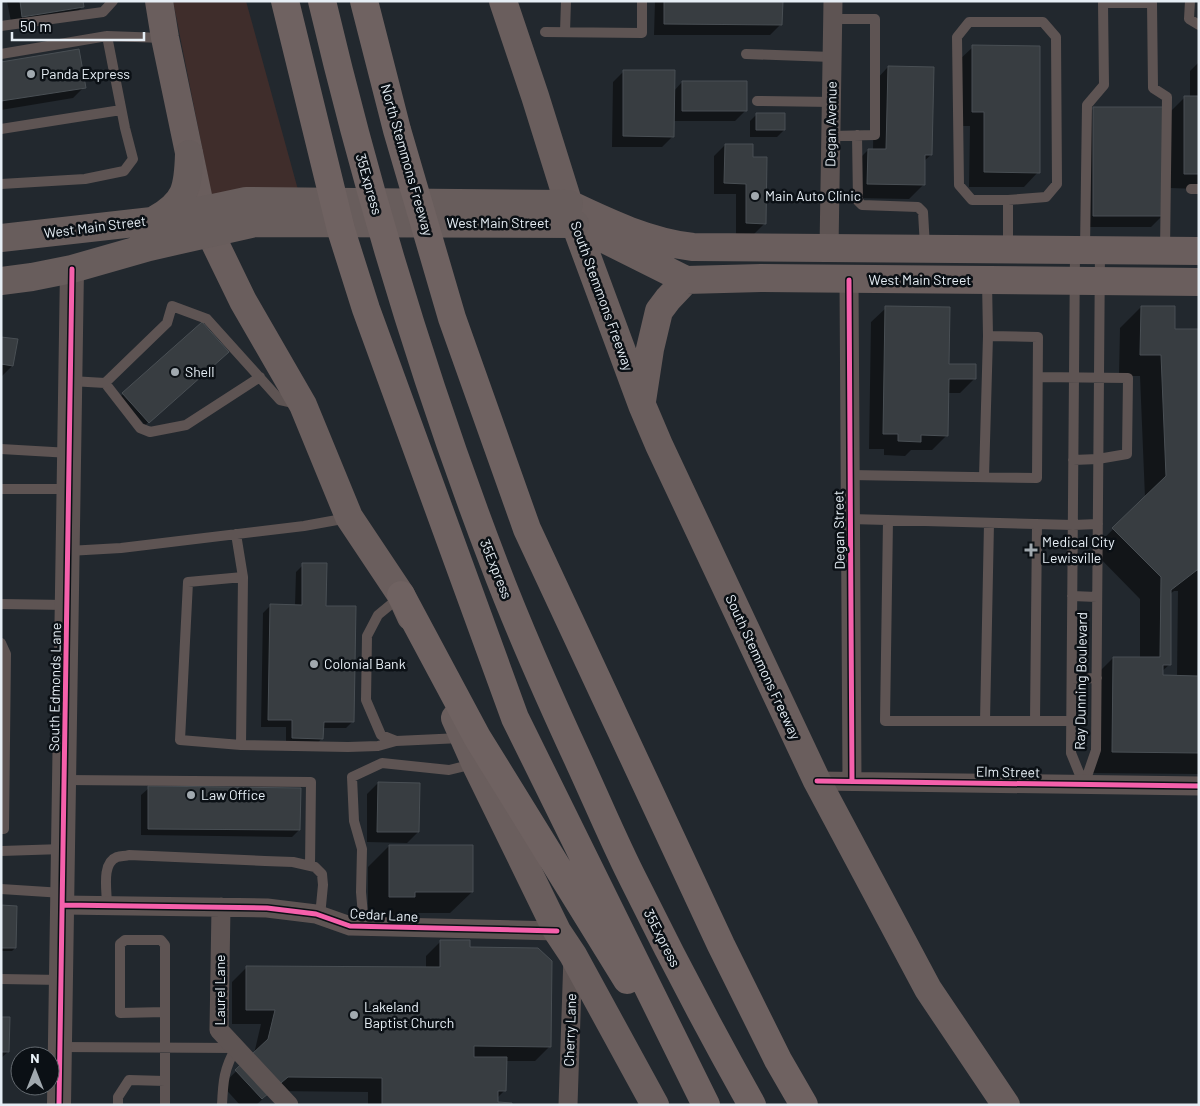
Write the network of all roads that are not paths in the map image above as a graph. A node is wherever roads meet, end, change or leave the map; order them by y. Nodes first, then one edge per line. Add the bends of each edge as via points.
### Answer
1 (113, 1) edge
2 (158, 1) edge
3 (285, 1) edge
4 (322, 1) edge
5 (364, 1) edge
6 (503, 1) edge
7 (566, 1) edge
8 (642, 1) edge
9 (1190, 1) edge
10 (833, 10) edge
11 (1199, 25) edge
12 (1, 26) edge
13 (545, 32) dead end
14 (565, 32) junction
15 (107, 36) junction
16 (165, 38) junction
17 (1, 54) edge
18 (746, 54) dead end
19 (832, 56) junction
20 (757, 101) dead end
21 (832, 102) junction
22 (122, 110) junction
23 (1, 129) edge
24 (858, 135) junction
25 (831, 136) junction
26 (189, 154) junction
27 (1, 184) edge
28 (1008, 200) junction
29 (566, 214) junction
30 (152, 221) junction
31 (205, 222) junction
32 (1, 238) edge
33 (830, 248) junction
34 (925, 249) junction
35 (1008, 249) junction
36 (1087, 250) junction
37 (1165, 250) junction
38 (1199, 250) edge
39 (72, 269) junction
40 (761, 278) junction
41 (686, 280) junction
42 (849, 280) junction
43 (987, 280) junction
44 (1, 281) edge
45 (1086, 281) junction
46 (1199, 282) edge
47 (988, 336) junction
48 (260, 377) junction
49 (1038, 377) junction
50 (1074, 378) junction
51 (1098, 378) junction
52 (71, 381) junction
53 (105, 383) junction
54 (303, 405) junction
55 (642, 405) junction
56 (1, 449) edge
57 (70, 453) junction
58 (1073, 460) junction
59 (1098, 460) junction
60 (850, 475) junction
61 (984, 477) junction
62 (1, 490) edge
63 (69, 490) junction
64 (349, 517) junction
65 (850, 519) junction
66 (888, 520) junction
67 (988, 523) junction
68 (1037, 524) junction
69 (1098, 524) junction
70 (1073, 525) junction
71 (236, 534) junction
72 (68, 551) junction
73 (243, 577) junction
74 (401, 595) junction
75 (1072, 596) junction
76 (1097, 596) junction
77 (1, 604) edge
78 (67, 605) junction
79 (1, 643) edge
80 (1096, 678) junction
81 (1072, 679) junction
82 (985, 721) junction
83 (1035, 721) junction
84 (1072, 721) junction
85 (396, 741) junction
86 (241, 744) junction
87 (472, 746) junction
88 (65, 780) junction
89 (817, 781) junction
90 (852, 781) junction
91 (1084, 784) junction
92 (1199, 786) edge
93 (1, 829) edge
94 (64, 849) junction
95 (1, 850) edge
96 (310, 866) junction
97 (1, 889) edge
98 (63, 899) junction
99 (107, 905) junction
100 (221, 907) junction
101 (320, 916) junction
102 (364, 927) junction
103 (557, 931) junction
104 (573, 955) junction
105 (1, 979) edge
106 (62, 980) junction
107 (165, 1012) junction
108 (60, 1047) joint
109 (165, 1048) junction
110 (236, 1048) junction
111 (165, 1081) junction
112 (286, 1104) edge
113 (118, 1105) edge
114 (165, 1105) edge
115 (222, 1105) edge
116 (568, 1105) edge
117 (655, 1105) edge
118 (706, 1105) edge
119 (752, 1105) edge
120 (804, 1105) edge
121 (1006, 1105) edge

1 - 12 lane via 103,12
2 - 16 main road
3 - 118 highway via 341,230 366,310 515,718
4 - 119 highway, 35Express via 358,146 411,326 494,564 541,680 633,880
5 - 120 highway, North Stemmons Freeway via 452,318 527,529 721,945
6 - 29 main road via 535,96
7 - 14 lane
8 - 14 lane via 642,33
9 - 11 lane via 1189,19
10 - 19 street, Degan Avenue
10 - 24 lane via 875,19 875,135
13 - 14 lane
15 - 16 lane
15 - 17 lane
15 - 22 lane
16 - 26 main road
18 - 19 lane
19 - 21 street, Degan Avenue
20 - 21 lane
21 - 25 street, Degan Avenue
22 - 23 lane
22 - 27 lane via 133,159 124,171 85,180
24 - 25 lane
24 - 34 lane via 858,201 862,205 918,207 923,212
25 - 33 street, Degan Avenue
26 - 30 main road via 189,179 180,201
26 - 31 main road
28 - 28 lane via 1046,197 1057,184 1056,37 1043,22 969,22 957,37 959,185 972,200
28 - 35 lane
29 - 31 main road, West Main Street via 250,212
29 - 33 main road, West Main Street via 683,246
29 - 41 main road, West Main Street
29 - 55 main road, South Stemmons Freeway
30 - 31 main road, West Main Street
30 - 32 main road, West Main Street
31 - 39 main road, West Main Street via 149,247
31 - 54 main road via 243,301
33 - 34 main road, West Main Street
33 - 40 main road via 817,261
34 - 35 main road, West Main Street
35 - 36 main road, West Main Street
36 - 37 main road, West Main Street
36 - 37 lane via 1087,105 1104,85 1104,3 1152,3 1153,88 1167,97
36 - 45 lane, Ray Dunning Boulevard
36 - 45 lane, Ray Dunning Boulevard
37 - 38 main road, West Main Street
39 - 44 main road, West Main Street
39 - 52 street, South Edmonds Lane
40 - 41 main road, West Main Street
40 - 42 main road, West Main Street
41 - 55 main road via 659,311
42 - 43 main road, West Main Street
42 - 60 street, Degan Street
43 - 45 main road, West Main Street
43 - 47 lane
45 - 46 main road, West Main Street
45 - 50 lane, Ray Dunning Boulevard
45 - 51 lane, Ray Dunning Boulevard
47 - 49 lane via 1038,337
47 - 61 lane
48 - 53 lane via 186,425 150,432 140,428
48 - 53 lane via 207,319 172,306 167,323
48 - 54 lane via 280,400
49 - 50 lane
49 - 61 lane via 1036,478
50 - 51 lane
50 - 58 lane, Ray Dunning Boulevard
51 - 59 lane, Ray Dunning Boulevard
51 - 59 lane via 1128,378 1128,454
52 - 53 lane
52 - 57 street, South Edmonds Lane
54 - 64 main road
55 - 89 main road, South Stemmons Freeway
56 - 57 lane
57 - 63 street, South Edmonds Lane
58 - 59 lane
58 - 70 lane, Ray Dunning Boulevard
59 - 69 lane, Ray Dunning Boulevard
60 - 61 lane
60 - 65 street, Degan Street
62 - 63 lane
63 - 72 street, South Edmonds Lane
64 - 71 lane
64 - 74 main road
65 - 66 lane
65 - 90 street, Degan Street
66 - 67 lane
66 - 82 lane via 885,721
67 - 68 lane
67 - 82 lane
68 - 70 lane
68 - 83 lane
69 - 70 lane
69 - 76 lane, Ray Dunning Boulevard
70 - 75 lane, Ray Dunning Boulevard
71 - 72 lane
71 - 73 lane
72 - 78 street, South Edmonds Lane
73 - 86 lane
73 - 86 lane via 188,582 180,740
74 - 85 lane via 378,615 367,636 366,700 381,735
74 - 87 highway
75 - 76 lane
75 - 81 lane, Ray Dunning Boulevard
76 - 80 lane, Ray Dunning Boulevard
77 - 78 lane
78 - 88 street, South Edmonds Lane
79 - 93 lane via 6,654 4,829
80 - 81 lane
80 - 91 lane, Ray Dunning Boulevard via 1096,750
81 - 84 lane, Ray Dunning Boulevard
82 - 83 lane
83 - 84 lane
84 - 91 lane, Ray Dunning Boulevard via 1072,753
85 - 86 lane via 378,746 348,747
85 - 87 lane
87 - 102 lane via 450,770 382,763 352,777 354,821 362,849
87 - 103 main road
87 - 118 highway
88 - 94 street, South Edmonds Lane
88 - 96 lane via 311,782
89 - 90 street, Elm Street
89 - 121 main road, South Stemmons Freeway via 928,989
90 - 91 street, Elm Street
91 - 92 street, Elm Street
94 - 95 lane
94 - 98 street, South Edmonds Lane
96 - 99 lane via 293,862 117,857 109,862 107,869
96 - 101 lane via 322,874
97 - 98 lane
98 - 99 street, Cedar Lane
98 - 106 street, South Edmonds Lane
99 - 100 street, Cedar Lane
100 - 101 street, Cedar Lane via 267,908
100 - 110 street, Laurel Lane via 219,1030
101 - 102 street, Cedar Lane
102 - 103 street, Cedar Lane
103 - 104 main road
104 - 116 street, Cherry Lane
104 - 117 main road
105 - 106 lane
106 - 108 street, South Edmonds Lane
107 - 107 lane via 120,1013 120,944 125,940 161,940 165,945
107 - 109 lane
108 - 109 lane
109 - 110 lane
109 - 111 lane
110 - 112 street, Laurel Lane
110 - 115 lane via 227,1064
111 - 113 lane via 129,1080 118,1097
111 - 114 lane

